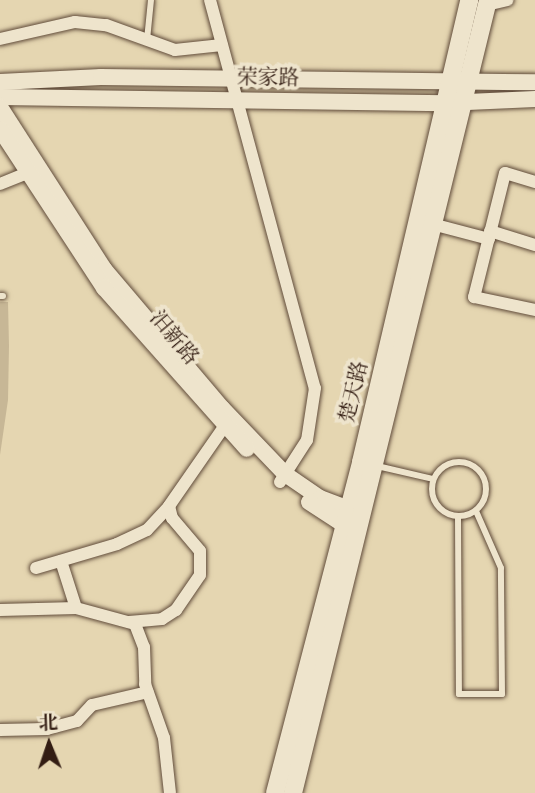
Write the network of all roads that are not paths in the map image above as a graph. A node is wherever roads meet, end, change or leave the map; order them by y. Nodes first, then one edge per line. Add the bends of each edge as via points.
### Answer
1 (151, 0) edge
2 (209, 0) edge
3 (507, 0) edge
4 (481, 2) edge
5 (0, 40) edge
6 (148, 40) junction
7 (222, 45) junction
8 (457, 80) junction
9 (230, 81) junction
10 (0, 82) edge
11 (535, 82) edge
12 (0, 97) edge
13 (234, 98) junction
14 (535, 99) edge
15 (453, 103) junction
16 (0, 107) edge
17 (0, 129) edge
18 (27, 173) junction
19 (535, 182) edge
20 (0, 184) edge
21 (432, 224) junction
22 (490, 235) junction
23 (535, 245) edge
24 (535, 310) edge
25 (229, 425) junction
26 (369, 464) junction
27 (282, 478) junction
28 (433, 479) junction
29 (169, 506) junction
30 (476, 511) junction
31 (458, 517) junction
32 (355, 521) junction
33 (61, 561) junction
34 (36, 568) dead end
35 (76, 608) junction
36 (0, 610) edge
37 (129, 622) junction
38 (148, 692) junction
39 (0, 730) edge
40 (170, 793) edge
41 (275, 793) edge
42 (293, 793) edge

1 - 6 lane
2 - 7 street
3 - 4 street
4 - 8 main road, 楚天路
5 - 6 street via 75,22 106,25
6 - 7 street via 175,50
7 - 9 street
8 - 9 street
8 - 11 street
8 - 15 main road, 楚天路
9 - 10 street via 101,77
9 - 13 street
12 - 13 street, 荣家路
13 - 15 street, 荣家路
13 - 27 street via 315,388 307,440
14 - 15 street, 荣家路
15 - 21 main road, 楚天路
15 - 26 main road, 楚天路
16 - 25 street via 104,269
17 - 18 street, 汨新路
18 - 20 street
18 - 25 street, 汨新路 via 104,288
19 - 22 street via 505,173
21 - 22 street
21 - 26 main road, 楚天路
22 - 23 street
22 - 24 street via 474,297
25 - 27 street, 汨新路
25 - 29 street
26 - 28 lane
26 - 32 main road, 楚天路
27 - 32 street, 汨新路
28 - 30 lane via 452,463 478,469 486,495
28 - 31 lane via 436,505
29 - 33 street via 147,530
29 - 37 street via 172,518 200,551 200,575 176,610 162,619
30 - 31 lane
30 - 31 lane via 501,569 502,694 459,694
32 - 41 main road, 楚天路
32 - 42 main road, 楚天路
33 - 34 street
33 - 35 street
35 - 36 street
35 - 37 street
37 - 38 street via 144,647
38 - 39 street via 92,705 77,721 47,729
38 - 40 street via 164,738

